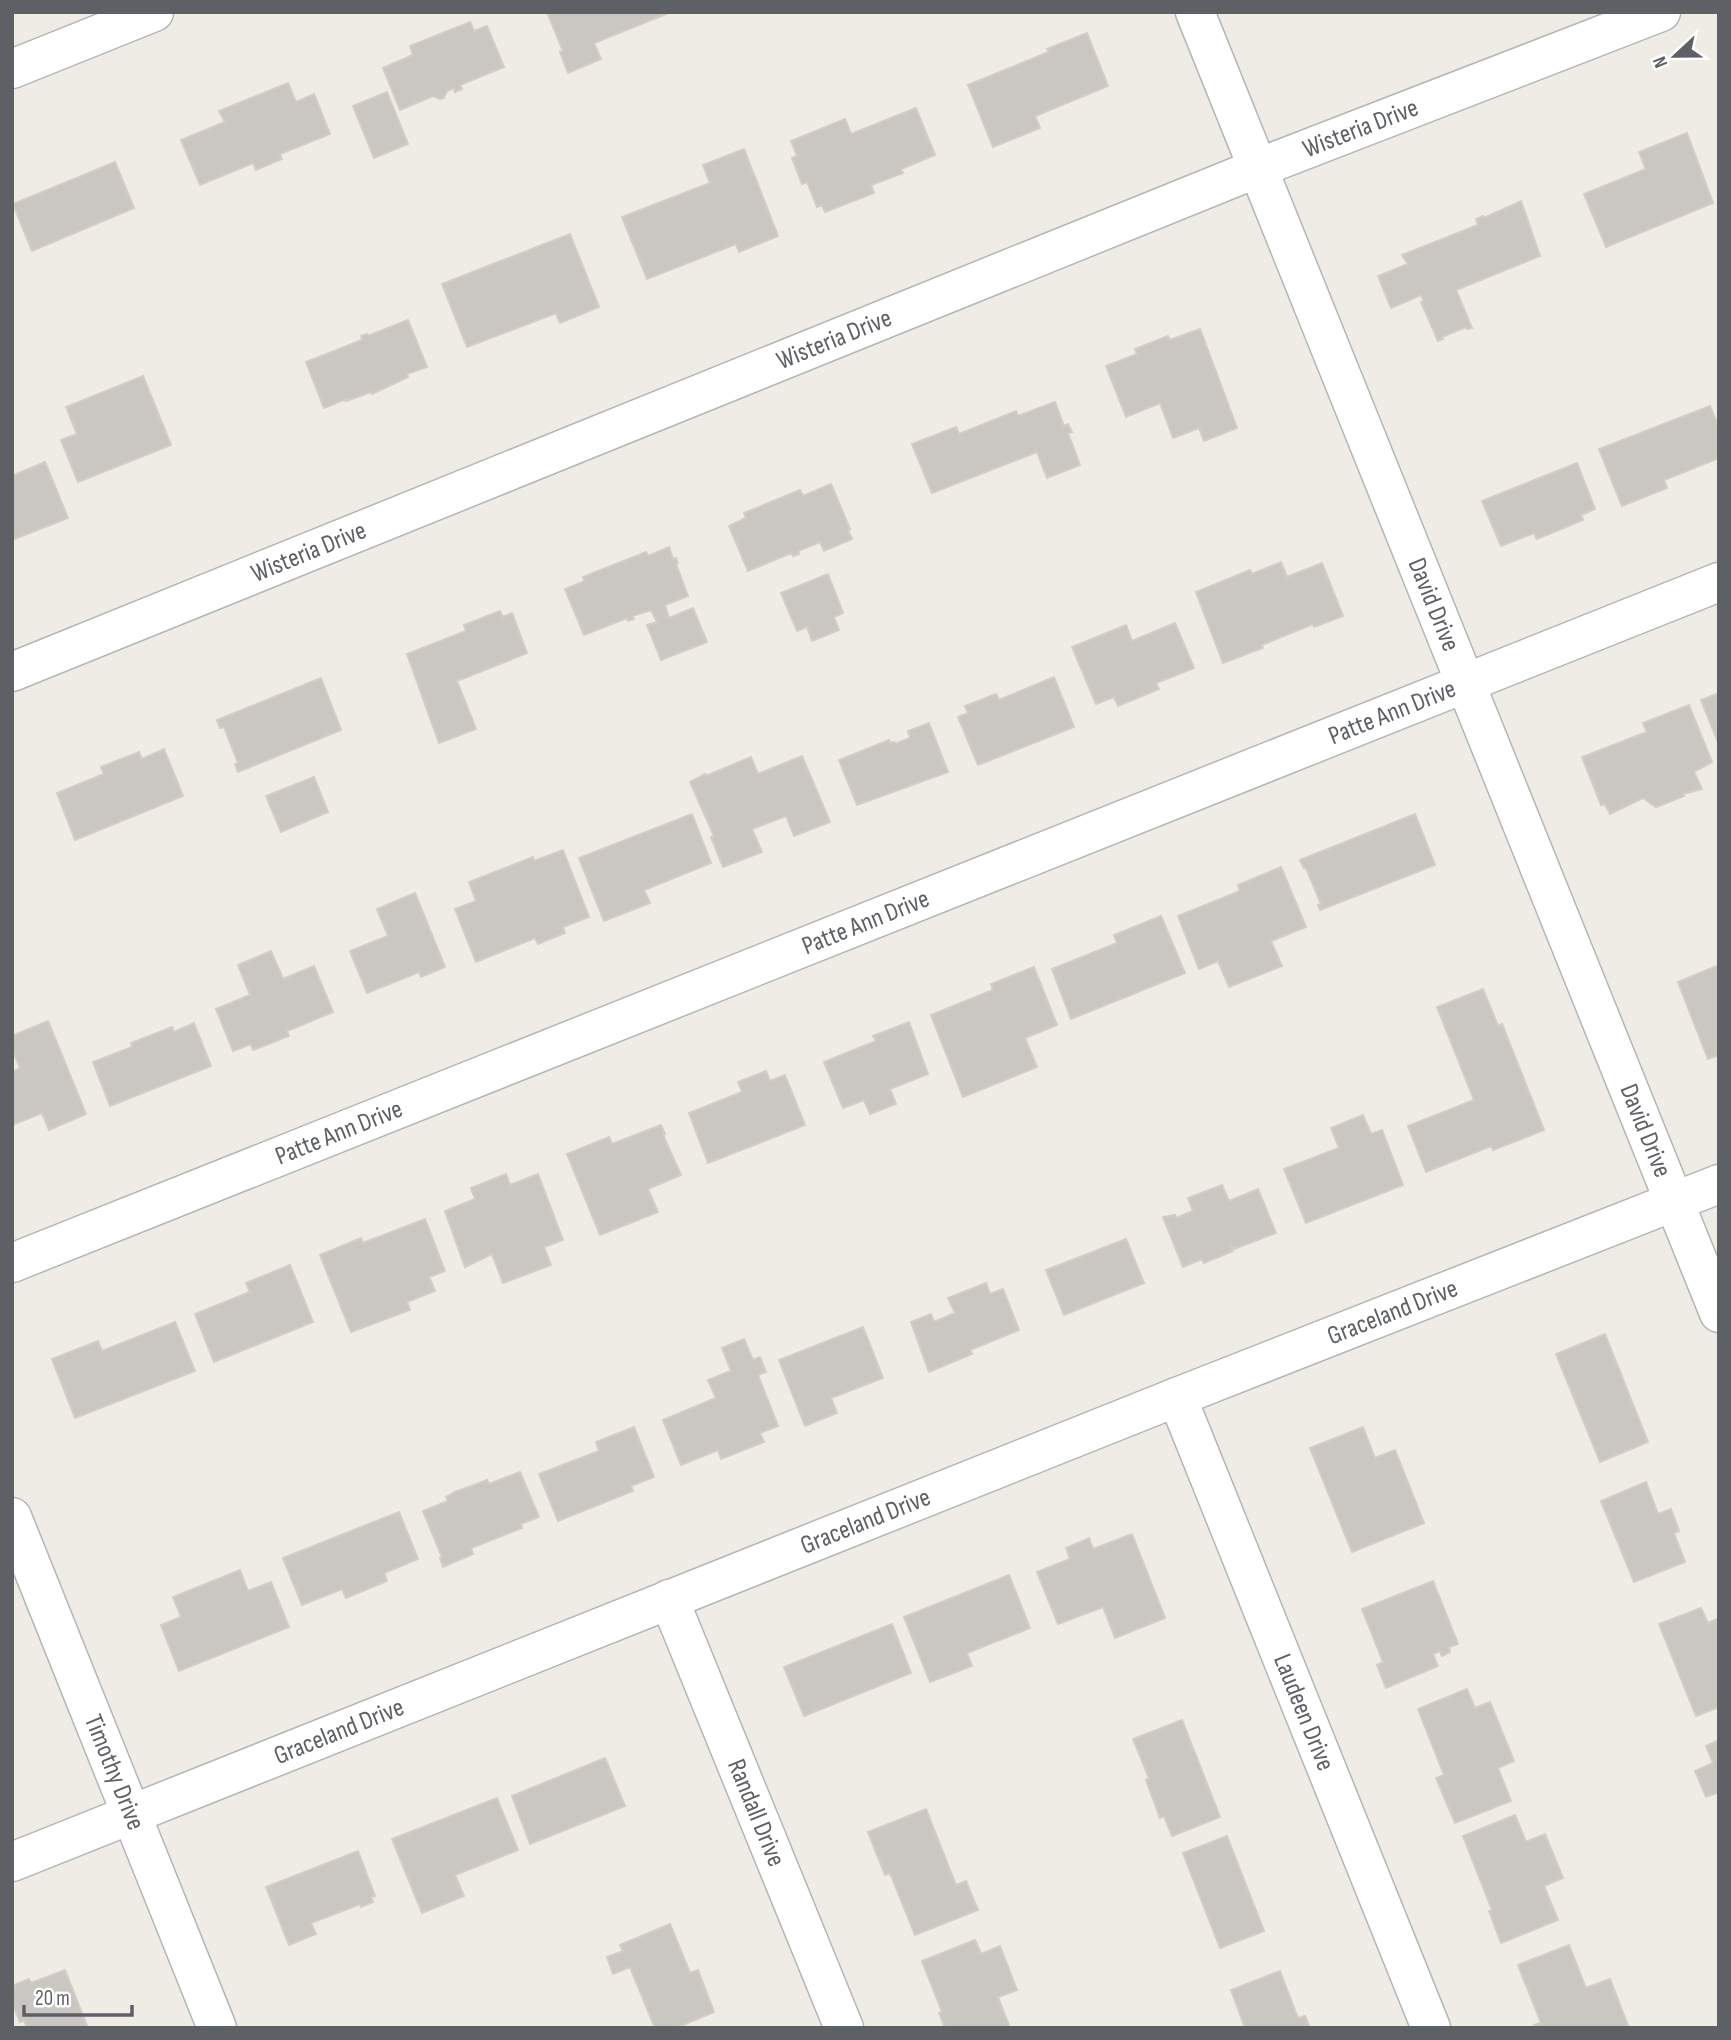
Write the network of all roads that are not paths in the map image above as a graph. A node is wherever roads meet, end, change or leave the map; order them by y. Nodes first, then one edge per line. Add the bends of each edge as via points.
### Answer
1 (153, 12) edge
2 (1195, 12) edge
3 (1661, 12) edge
4 (12, 69) edge
5 (1258, 168) junction
6 (1719, 582) edge
7 (12, 672) edge
8 (1466, 683) junction
9 (1719, 1184) edge
10 (1673, 1202) junction
11 (12, 1263) edge
12 (1719, 1313) edge
13 (1177, 1397) junction
14 (12, 1517) edge
15 (668, 1600) junction
16 (131, 1813) junction
17 (12, 1862) edge
18 (217, 2028) edge
19 (844, 2028) edge
20 (1431, 2028) edge

1 - 4 street
2 - 5 street, David Drive
3 - 5 street, Wisteria Drive
5 - 7 street, Wisteria Drive
5 - 8 street, David Drive
6 - 8 street, Patte Ann Drive
8 - 10 street, David Drive
8 - 11 street, Patte Ann Drive
9 - 10 street, Graceland Drive
10 - 12 street, David Drive
10 - 13 street, Graceland Drive
13 - 15 street, Graceland Drive
13 - 20 street, Laudeen Drive
14 - 16 street, Timothy Drive
15 - 16 street, Graceland Drive
15 - 19 street, Randall Drive
16 - 17 street, Graceland Drive
16 - 18 street, Timothy Drive

